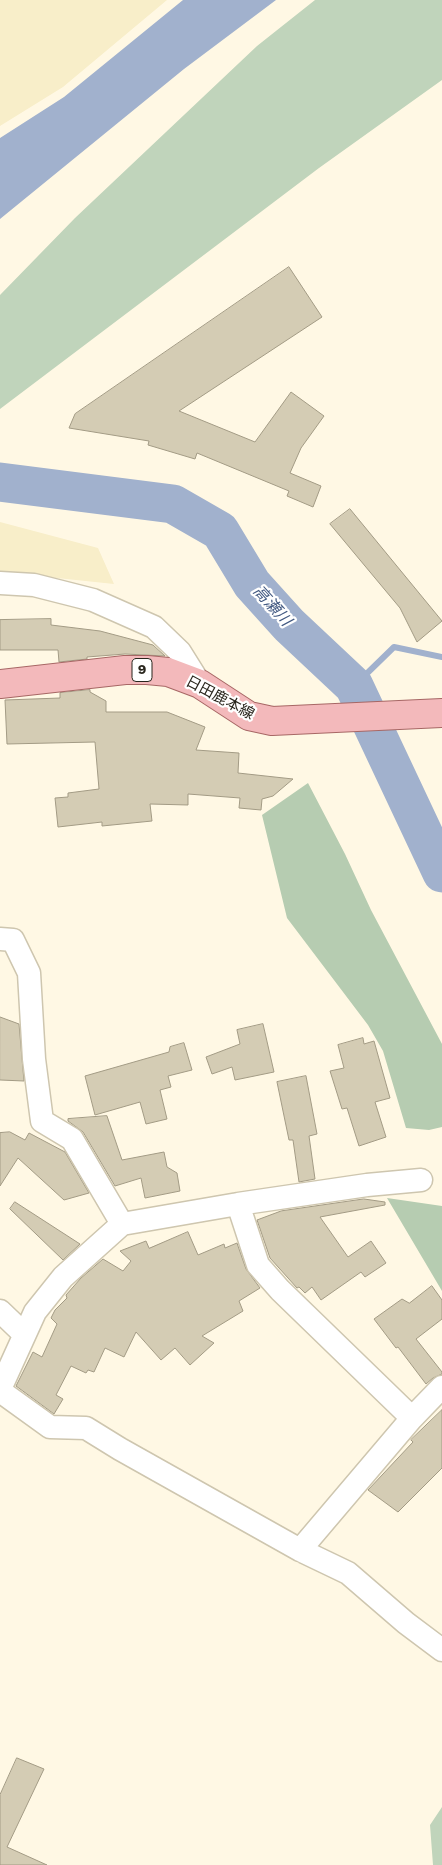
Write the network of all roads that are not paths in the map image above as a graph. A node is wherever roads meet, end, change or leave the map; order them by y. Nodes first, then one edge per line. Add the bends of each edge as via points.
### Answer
1 (0, 583) edge
2 (0, 684) edge
3 (200, 684) junction
4 (434, 714) edge
5 (0, 939) edge
6 (420, 1180) dead end
7 (238, 1204) junction
8 (122, 1224) junction
9 (0, 1311) edge
10 (24, 1334) junction
11 (442, 1388) edge
12 (0, 1390) edge
13 (412, 1418) junction
14 (300, 1550) junction
15 (442, 1650) edge

1 - 3 street via 34,584 93,600 154,627 180,652
2 - 3 main road, 日田鹿本線 / 9 via 147,670 168,672
3 - 4 main road, 日田鹿本線 / 9 via 249,716 272,721
5 - 8 street via 14,940 29,973 34,1059 42,1121 72,1139
6 - 7 street
7 - 8 street
7 - 13 street via 258,1265
8 - 10 street via 63,1277 35,1312
9 - 10 street
10 - 12 street
11 - 13 street
12 - 14 street via 50,1427 86,1428
13 - 14 street
14 - 15 street via 348,1573

